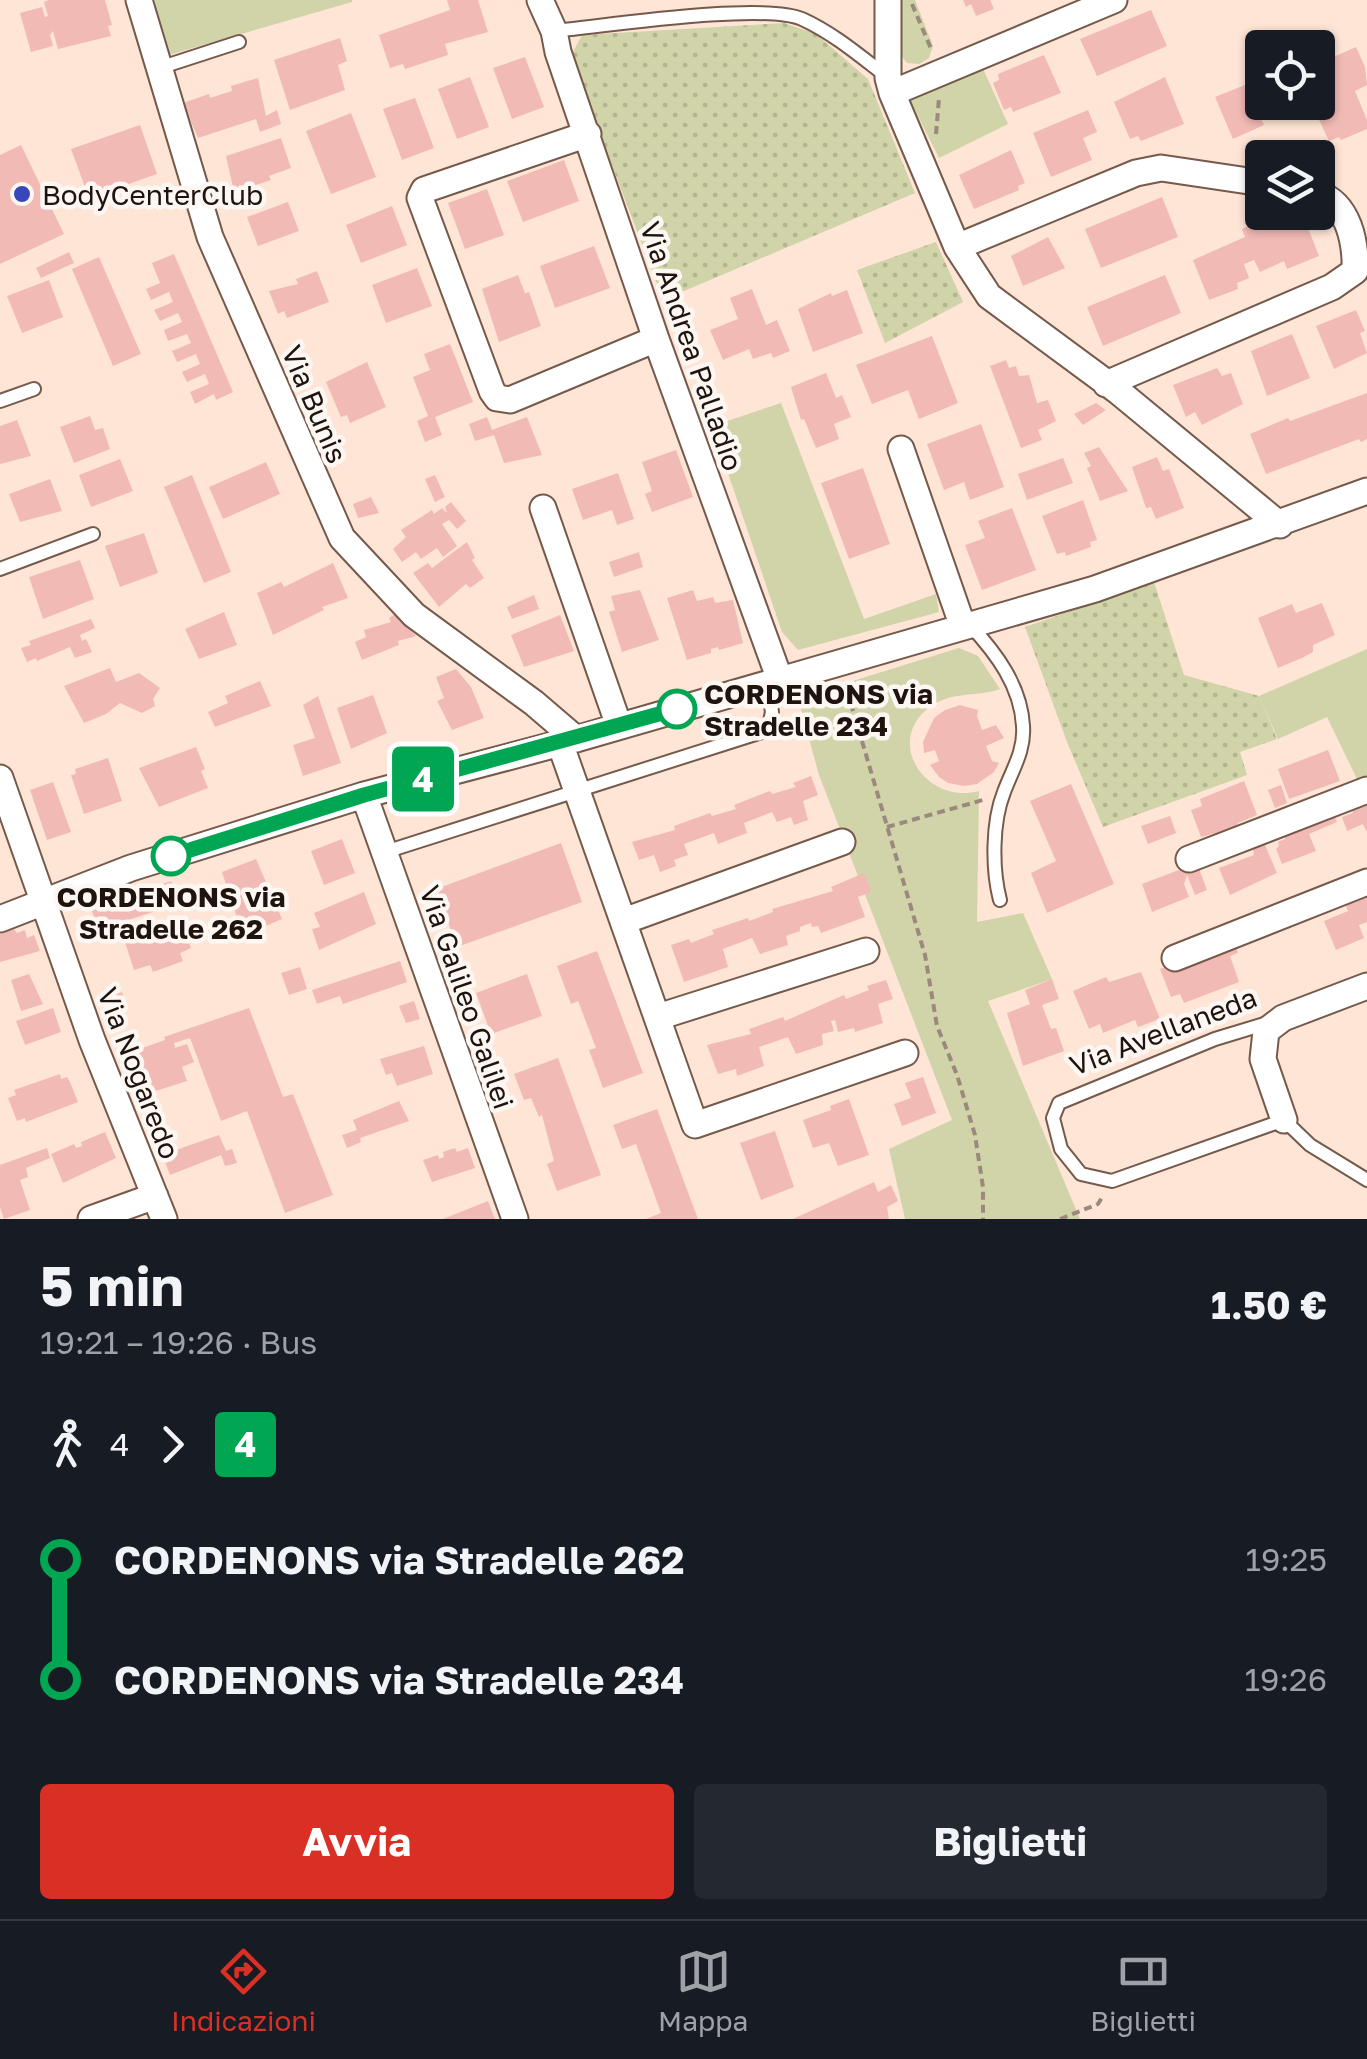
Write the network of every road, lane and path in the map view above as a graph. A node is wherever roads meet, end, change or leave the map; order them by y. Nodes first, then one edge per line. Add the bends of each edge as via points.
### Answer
1 (139, 0) edge
2 (540, 0) edge
3 (888, 0) edge
4 (1114, 0) edge
5 (554, 31) junction
6 (239, 42) dead end
7 (160, 68) junction
8 (890, 85) junction
9 (588, 134) junction
10 (1245, 180) edge
11 (1335, 207) edge
12 (956, 248) junction
13 (656, 339) junction
14 (1106, 384) junction
15 (34, 389) dead end
16 (0, 401) edge
17 (901, 449) dead end
18 (1367, 491) edge
19 (542, 508) dead end
20 (1280, 525) junction
21 (93, 534) dead end
22 (0, 570) edge
23 (967, 626) junction
24 (868, 654) junction
25 (774, 681) junction
26 (619, 726) junction
27 (568, 741) junction
28 (0, 778) edge
29 (1367, 790) edge
30 (577, 791) junction
31 (1002, 794) junction
32 (364, 795) junction
33 (887, 827) junction
34 (842, 842) dead end
35 (384, 852) junction
36 (1189, 859) dead end
37 (1367, 882) edge
38 (1000, 900) dead end
39 (43, 902) junction
40 (0, 919) edge
41 (624, 921) junction
42 (866, 950) dead end
43 (1174, 958) dead end
44 (1367, 986) edge
45 (658, 1017) junction
46 (1283, 1018) junction
47 (905, 1053) dead end
48 (1284, 1120) junction
49 (1367, 1180) edge
50 (1112, 1181) junction
51 (160, 1208) edge
52 (91, 1219) edge
53 (514, 1219) edge
54 (983, 1219) edge
55 (1060, 1219) edge

1 - 7 street, Via Bunis
2 - 5 street, Via Andrea Palladio
3 - 8 street
4 - 8 street
5 - 8 lane via 748,13 799,18 843,43
5 - 9 street, Via Andrea Palladio
6 - 7 lane
7 - 27 street, Via Bunis via 210,237 342,538 414,615 534,703
8 - 12 street
9 - 13 street, Via Andrea Palladio
9 - 13 street via 424,190 420,198 497,398 510,400
10 - 12 street via 1161,168 1136,172
11 - 14 street via 1356,245 1355,271 1332,288
12 - 14 street via 989,296
13 - 25 street, Via Andrea Palladio
14 - 20 street
15 - 16 lane
17 - 23 street
18 - 20 street
19 - 26 street
20 - 23 street
21 - 22 lane
23 - 24 street
23 - 31 lane via 1004,666 1020,703 1019,760
24 - 25 street
24 - 33 path via 870,670 849,697
25 - 26 street
25 - 30 lane via 768,730
26 - 27 street
27 - 30 street
27 - 32 street
28 - 39 street, Via Nogaredo
29 - 36 street
30 - 35 lane
30 - 41 street
31 - 33 path
31 - 38 lane via 995,882
32 - 35 street, Via Galileo Galilei
32 - 39 street
33 - 54 path via 937,1026 975,1135
34 - 41 street
35 - 53 street, Via Galileo Galilei
37 - 43 street
39 - 40 street
39 - 51 street, Via Nogaredo
41 - 45 street
42 - 45 street
44 - 46 street, Via Avellaneda
45 - 47 street via 695,1125
46 - 48 street, Via Avellaneda via 1266,1031 1263,1058
46 - 50 lane, Via Avellaneda via 1059,1103 1053,1118 1061,1148 1081,1174
48 - 49 lane via 1310,1145
48 - 50 lane
50 - 55 path via 1098,1204
51 - 52 street

